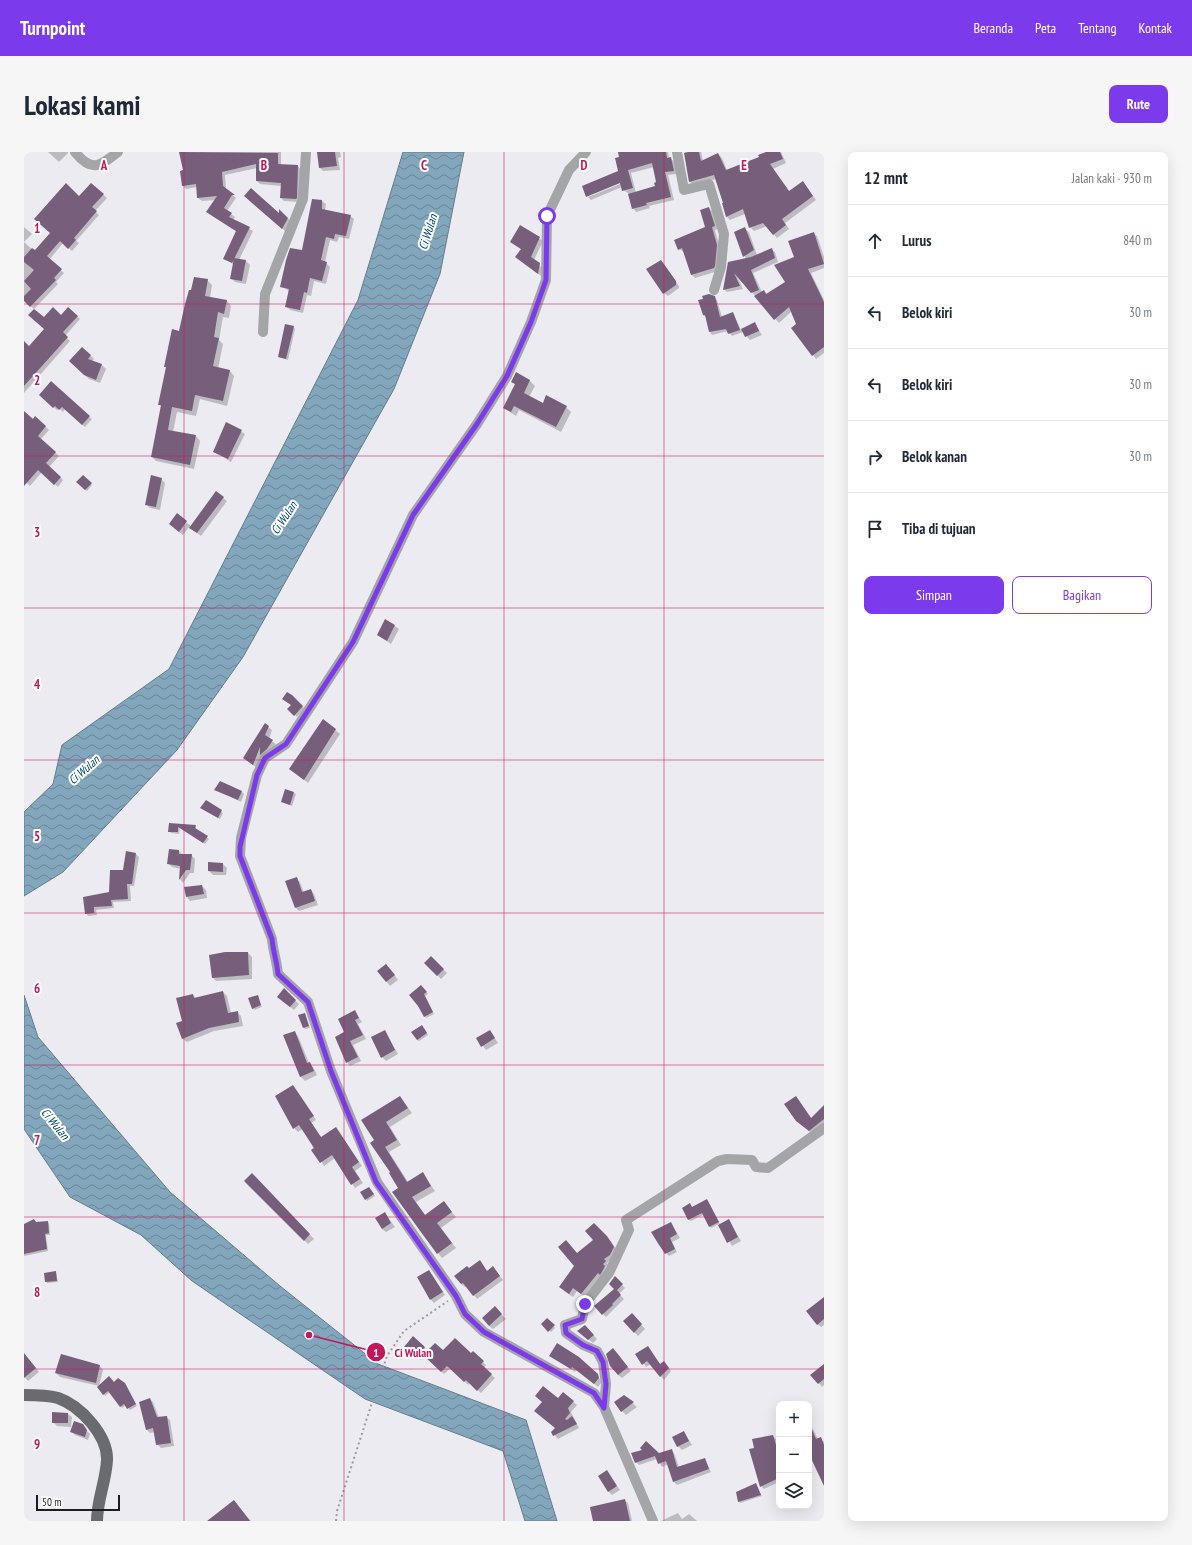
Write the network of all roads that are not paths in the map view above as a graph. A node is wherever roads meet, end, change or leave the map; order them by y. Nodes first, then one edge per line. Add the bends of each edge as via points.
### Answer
1 (75, 152) edge
2 (118, 152) edge
3 (306, 152) edge
4 (586, 152) edge
5 (677, 152) edge
6 (714, 290) dead end
7 (263, 332) dead end
8 (824, 1128) edge
9 (24, 1395) edge
10 (604, 1408) junction
11 (97, 1521) edge
12 (653, 1521) edge

1 - 2 street via 82,161 95,166
3 - 7 street via 303,199 265,294
4 - 10 street via 569,170 547,216 546,280 507,376 477,424 413,515 353,642 286,744 265,758 257,775 241,838 240,856 272,939 278,974 308,1002 331,1071 376,1182 456,1296 465,1314 484,1332 594,1393
5 - 6 street via 684,190 709,184 724,234 721,268
8 - 10 street via 768,1168 756,1167 752,1160 727,1159 718,1162 626,1220 629,1230 608,1273 585,1304 582,1319 565,1325 566,1333 597,1351 603,1362 606,1384
9 - 11 main road via 58,1398 77,1410 97,1429 106,1444 107,1460
10 - 12 street

